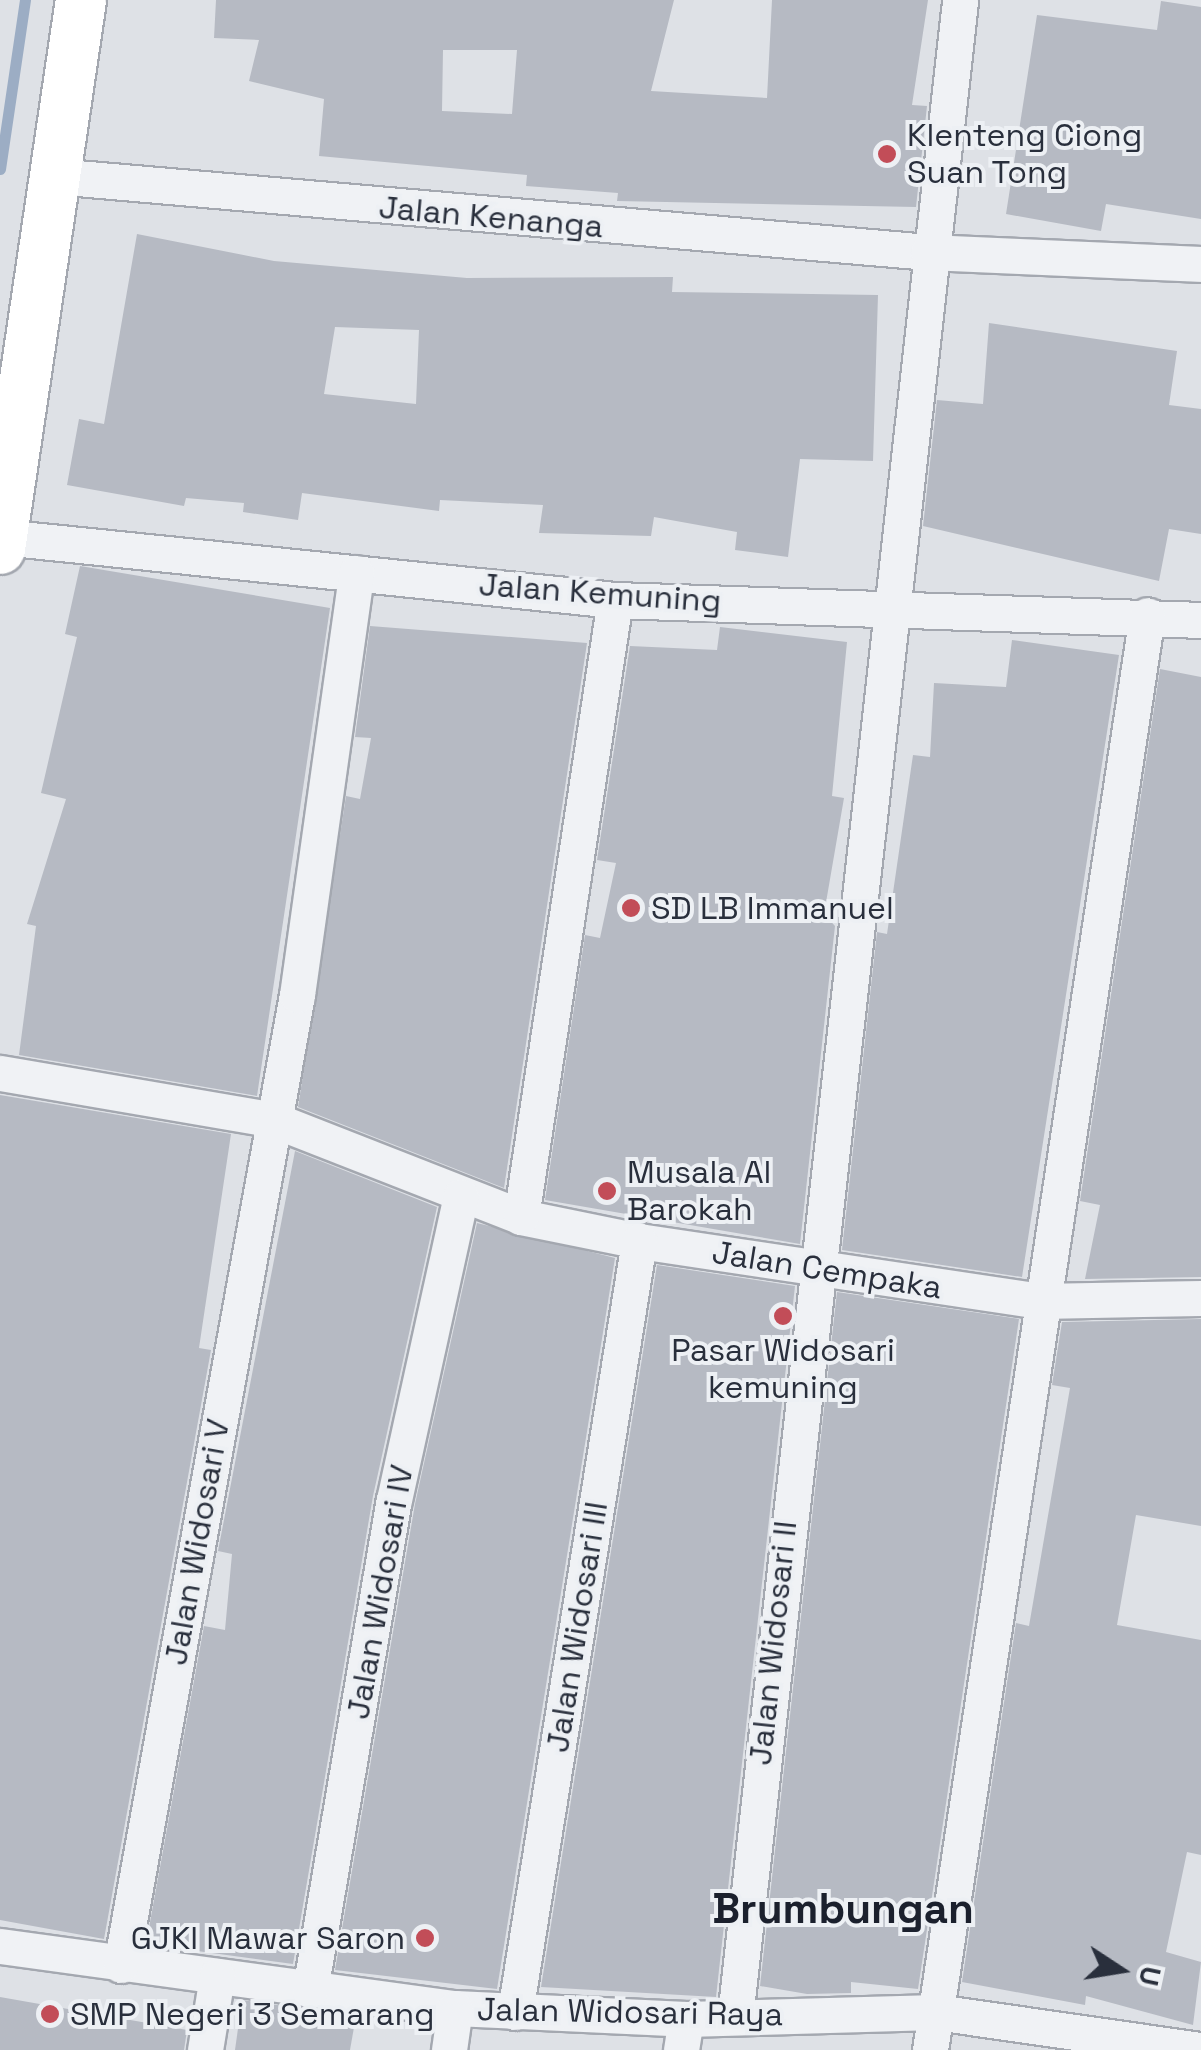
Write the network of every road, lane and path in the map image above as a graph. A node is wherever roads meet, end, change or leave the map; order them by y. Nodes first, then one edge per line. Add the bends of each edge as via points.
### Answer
1 (82, 0) edge
2 (960, 0) edge
3 (54, 176) junction
4 (928, 252) junction
5 (1201, 264) edge
6 (1, 543) edge
7 (356, 573) junction
8 (615, 600) junction
9 (891, 604) junction
10 (1146, 614) junction
11 (1201, 620) edge
12 (0, 1073) edge
13 (274, 1120) junction
14 (461, 1196) junction
15 (521, 1216) junction
16 (639, 1241) junction
17 (812, 1269) junction
18 (1201, 1298) edge
19 (1040, 1301) junction
20 (0, 1946) edge
21 (121, 1964) junction
22 (217, 1976) junction
23 (310, 1990) junction
24 (455, 2008) junction
25 (515, 2012) junction
26 (936, 2012) junction
27 (734, 2018) junction
28 (684, 2034) edge
29 (205, 2050) edge
30 (449, 2050) edge
31 (930, 2050) edge
32 (1201, 2050) edge

1 - 3 main road
2 - 4 street
3 - 4 street, Jalan Kenanga
3 - 6 main road
4 - 5 street, Jalan Kenanga
4 - 9 street
6 - 7 street, Jalan Kemuning
7 - 8 street, Jalan Kemuning
7 - 13 street, Jalan Widosari V
8 - 9 street, Jalan Kemuning
8 - 15 street
9 - 10 street, Jalan Kemuning
9 - 17 street, Jalan Widosari II
10 - 11 street, Jalan Kemuning
10 - 19 street
12 - 13 street, Jalan Cempaka
13 - 14 street, Jalan Cempaka
13 - 21 street, Jalan Widosari V
14 - 15 street, Jalan Cempaka
14 - 23 street, Jalan Widosari IV via 394,1500
15 - 16 street, Jalan Cempaka
16 - 17 street, Jalan Cempaka
16 - 25 street, Jalan Widosari III
17 - 19 street, Jalan Cempaka
17 - 27 street, Jalan Widosari II
18 - 19 street, Jalan Cempaka
19 - 26 street
20 - 21 street, Jalan Widosari Raya
21 - 22 street, Jalan Widosari Raya
22 - 23 street, Jalan Widosari Raya
22 - 29 street
23 - 24 street, Jalan Widosari Raya
24 - 25 street, Jalan Widosari Raya
24 - 30 street
25 - 28 street, Jalan Widosari Raya
26 - 27 street, Jalan Widosari Raya
26 - 31 street
26 - 32 street, Jalan Widosari Raya
27 - 28 street, Jalan Widosari Raya

